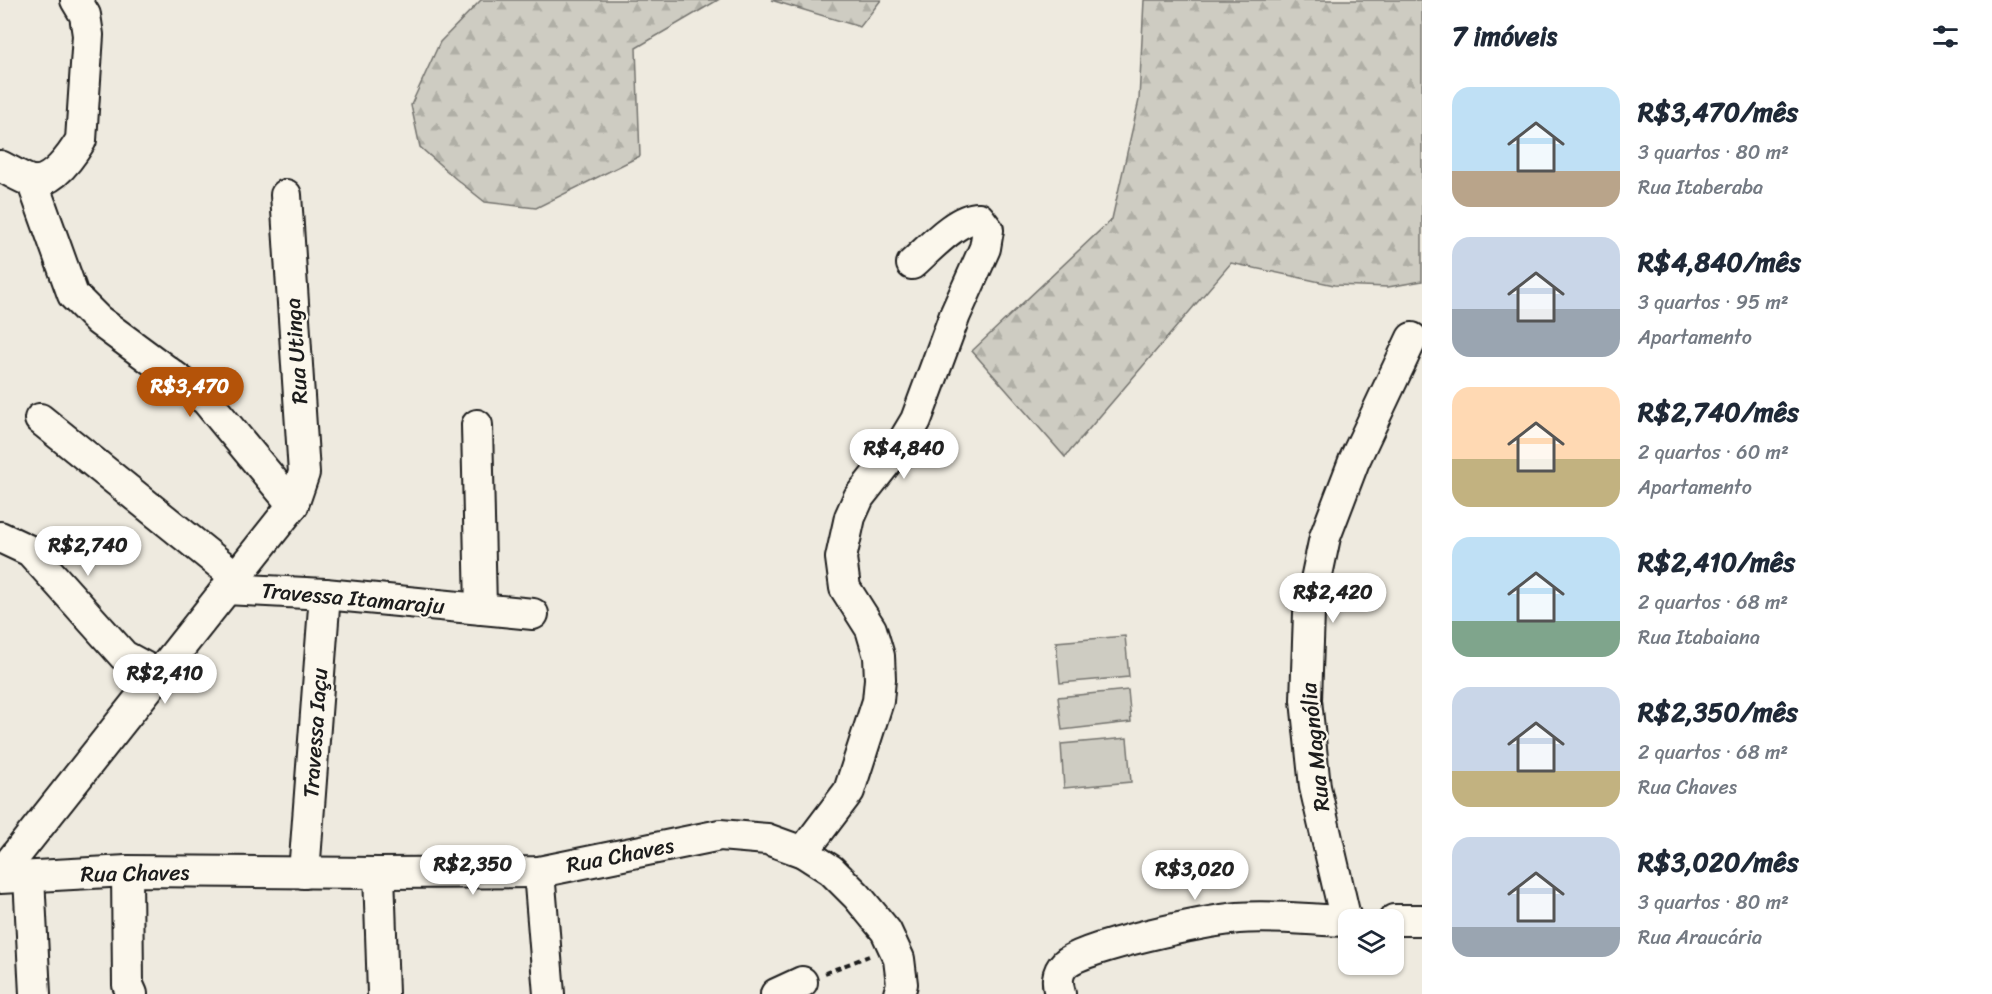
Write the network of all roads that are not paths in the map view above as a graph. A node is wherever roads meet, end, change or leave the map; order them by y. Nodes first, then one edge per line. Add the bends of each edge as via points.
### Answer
1 (76, 0) edge
2 (0, 166) edge
3 (32, 181) junction
4 (286, 195) dead end
5 (912, 264) dead end
6 (1412, 338) dead end
7 (40, 419) dead end
8 (477, 425) dead end
9 (293, 505) junction
10 (0, 537) edge
11 (231, 583) junction
12 (325, 594) junction
13 (481, 609) junction
14 (533, 614) dead end
15 (159, 675) junction
16 (803, 852) junction
17 (127, 871) junction
18 (539, 872) junction
19 (304, 873) junction
20 (379, 873) junction
21 (10, 877) edge
22 (1344, 909) edge
23 (1404, 920) edge
24 (1422, 920) edge
25 (1338, 921) edge
26 (802, 982) road end
27 (35, 994) edge
28 (132, 994) edge
29 (383, 994) edge
30 (549, 994) edge
31 (776, 994) edge
32 (899, 994) edge
33 (1060, 994) edge

1 - 3 street via 85,15 88,35 81,140 50,177
2 - 3 street
3 - 9 street via 73,295 98,320 206,400
4 - 9 street, Rua Utinga via 304,473
5 - 16 street via 956,226 972,218 984,223 985,248 916,420 859,497 849,517 841,558 845,588 871,629 879,656 878,701 849,791
6 - 22 street, Rua Magnólia via 1354,460 1325,537 1310,613 1306,700 1315,787
7 - 11 street
8 - 13 street
9 - 11 street, Rua Utinga
10 - 15 street via 30,551 124,656
11 - 12 street, Travessa Itamaraju
11 - 15 street, Rua Utinga
12 - 13 street, Travessa Itamaraju
12 - 19 street, Travessa Iaçu
13 - 14 street, Travessa Itamaraju
15 - 21 street, Rua Utinga
16 - 18 street, Rua Chaves via 766,839 720,835
16 - 32 street, Rua Chaves via 831,870 886,931 899,959
17 - 19 street, Rua Chaves
17 - 21 street, Rua Chaves
17 - 28 street via 128,985
18 - 20 street, Rua Chaves
18 - 30 street
19 - 20 street, Rua Chaves
20 - 29 street
21 - 27 street
23 - 24 street
25 - 33 street via 1239,918 1171,930 1075,956 1058,973
26 - 31 street

